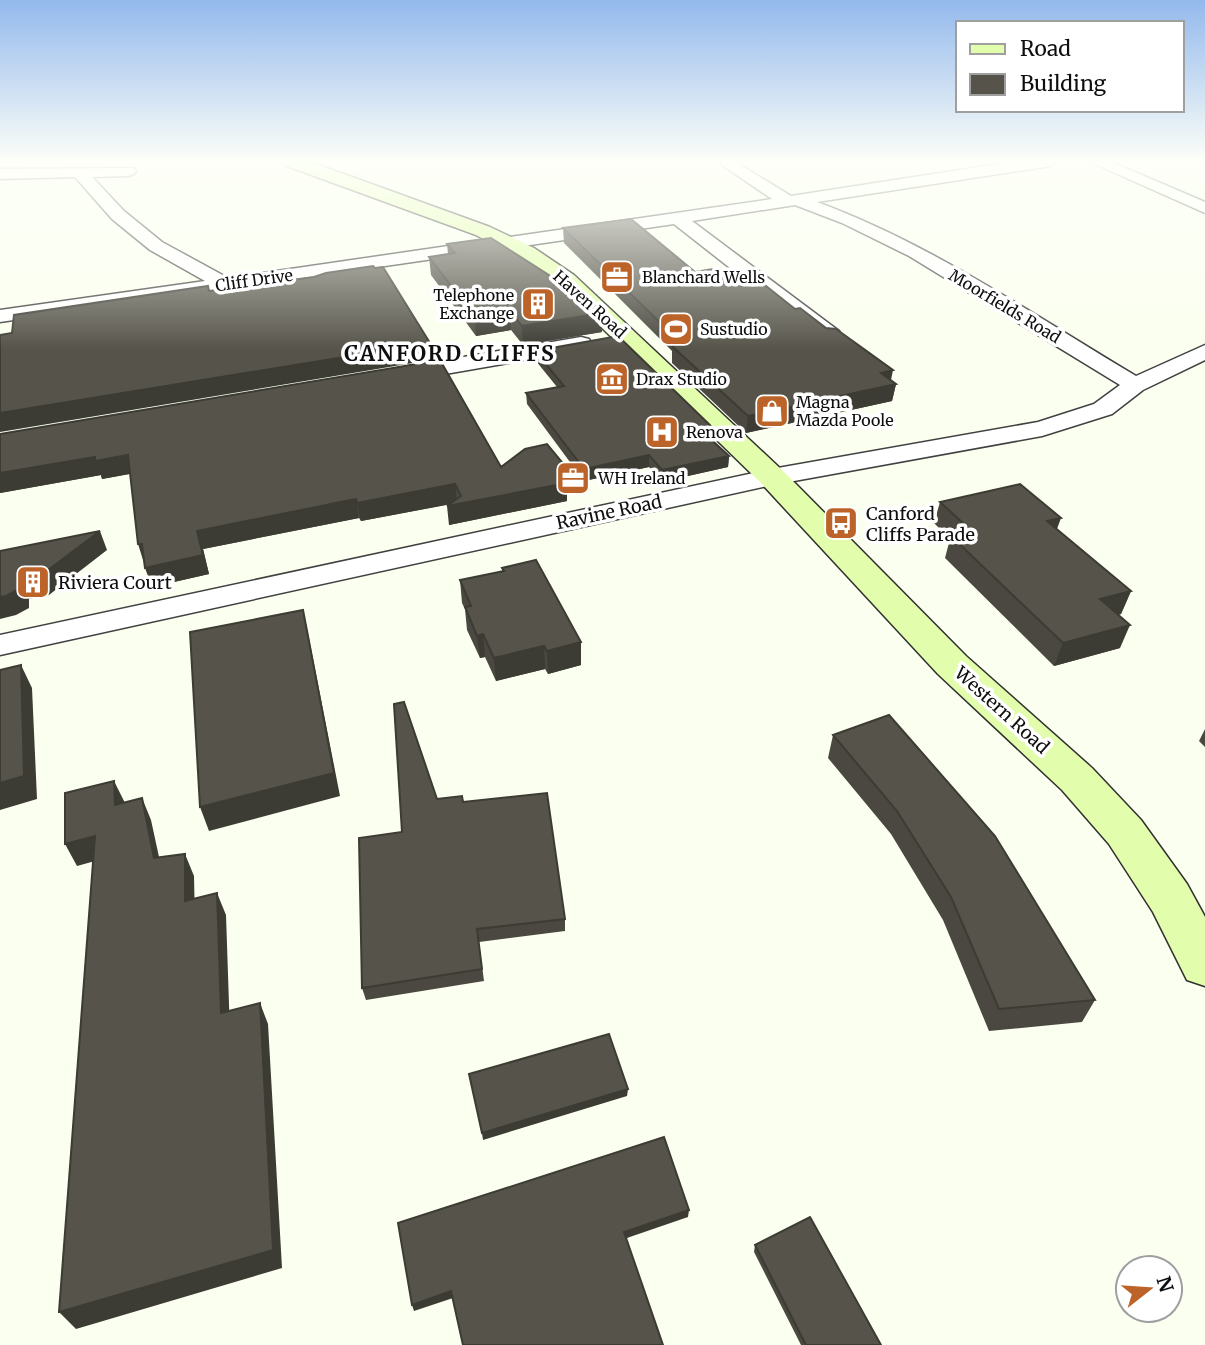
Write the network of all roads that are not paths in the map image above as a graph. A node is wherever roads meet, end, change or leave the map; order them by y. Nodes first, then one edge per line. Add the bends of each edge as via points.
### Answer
1 (129, 224) edge
2 (464, 224) edge
3 (639, 224) edge
4 (685, 224) edge
5 (858, 224) edge
6 (507, 244) junction
7 (225, 284) junction
8 (0, 316) edge
9 (626, 336) junction
10 (833, 337) edge
11 (1205, 352) edge
12 (380, 378) edge
13 (1135, 385) junction
14 (772, 477) junction
15 (0, 645) edge
16 (1205, 964) edge

1 - 7 street via 156,246
2 - 6 main road, Haven Road
3 - 6 street, Cliff Drive
4 - 10 street
5 - 13 street, Moorfields Road via 916,252
6 - 7 street, Cliff Drive
6 - 9 main road, Haven Road via 566,280
7 - 8 street, Cliff Drive
9 - 12 street
9 - 14 main road, Haven Road
11 - 13 street, Ravine Road
13 - 14 street, Ravine Road via 1103,409 1042,429
14 - 15 street, Ravine Road
14 - 16 main road, Western Road via 952,665 1077,779 1125,832 1170,898

